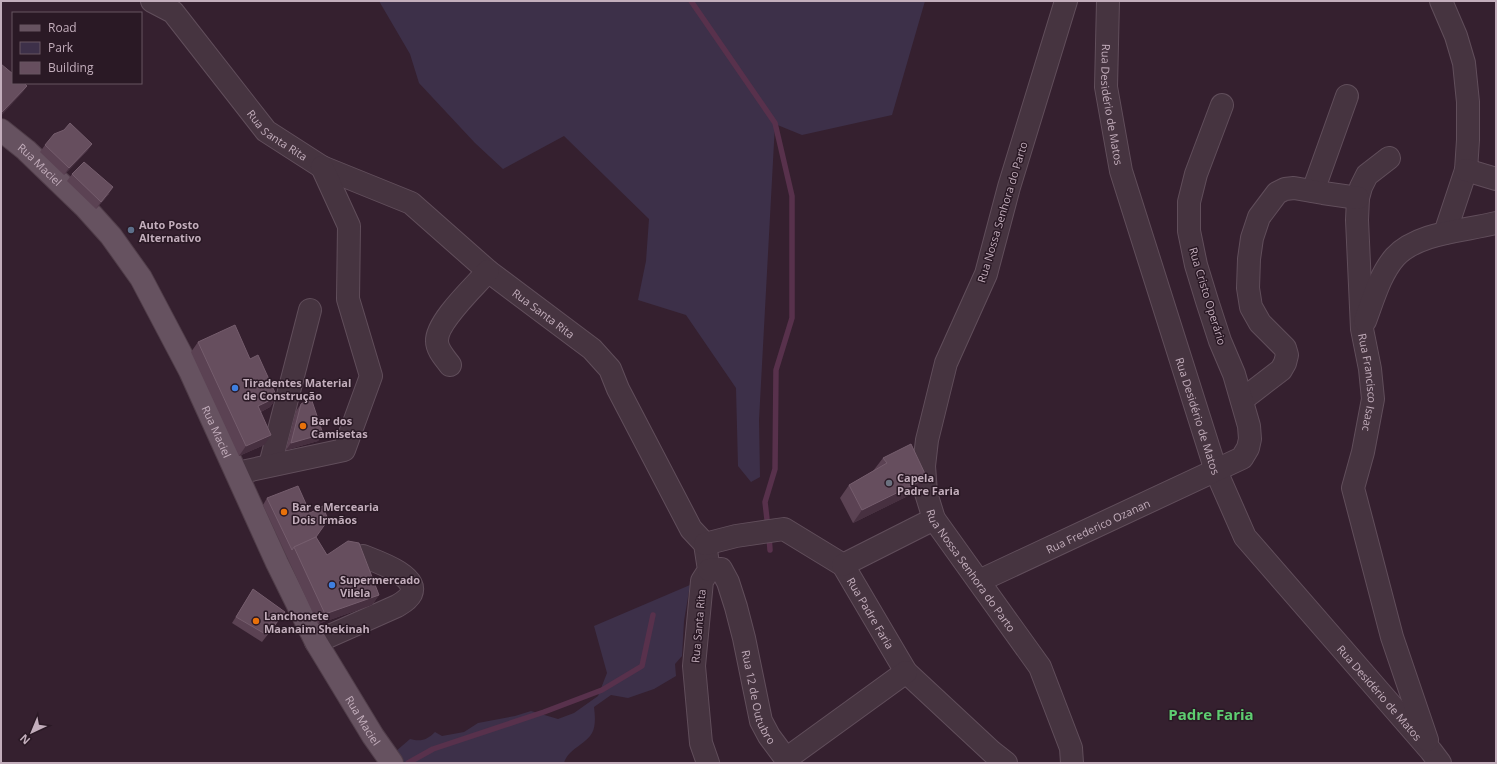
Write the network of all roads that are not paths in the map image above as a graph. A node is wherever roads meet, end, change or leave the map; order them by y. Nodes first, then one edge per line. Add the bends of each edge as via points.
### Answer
1 (152, 1) edge
2 (1066, 1) edge
3 (1108, 1) edge
4 (1441, 1) edge
5 (1347, 96) dead end
6 (1222, 105) dead end
7 (6, 136) edge
8 (1389, 158) dead end
9 (322, 167) junction
10 (1466, 170) junction
11 (1496, 179) edge
12 (1313, 191) junction
13 (1358, 198) junction
14 (1496, 223) edge
15 (1445, 233) junction
16 (488, 271) junction
17 (310, 310) dead end
18 (1362, 329) junction
19 (450, 365) dead end
20 (1242, 400) junction
21 (270, 465) junction
22 (1216, 471) junction
23 (237, 473) junction
24 (934, 518) junction
25 (705, 544) junction
26 (363, 556) edge
27 (843, 565) junction
28 (709, 570) junction
29 (979, 582) junction
30 (316, 642) junction
31 (906, 672) junction
32 (1435, 757) edge
33 (788, 761) edge
34 (390, 762) edge
35 (708, 763) edge
36 (1006, 763) edge
37 (1072, 763) edge

1 - 9 street, Rua Santa Rita via 173,12 266,131
2 - 24 street, Rua Nossa Senhora do Parto via 986,274 946,362 927,440 924,466 926,493
3 - 22 street, Rua Desidério de Matos via 1106,87 1121,172
4 - 10 street via 1464,63 1468,102
5 - 12 street
6 - 20 street, Rua Cristo Operário via 1196,174 1189,202 1189,231 1207,301
7 - 23 main road, Rua Maciel via 84,206 111,236 141,278 190,371
8 - 13 street, Rua Francisco Isaac via 1367,175
9 - 16 street, Rua Santa Rita via 411,203
9 - 21 street via 349,226 348,299 371,376 344,450
10 - 11 street
10 - 15 street
12 - 13 street
12 - 20 street via 1285,189 1277,193 1259,217 1249,259 1248,288 1251,307 1260,322 1285,348 1287,355 1281,370
13 - 18 street, Rua Francisco Isaac
14 - 15 street
15 - 18 street via 1422,240 1396,256 1379,286
16 - 19 street via 442,323 437,342
16 - 25 street, Rua Santa Rita via 592,349 610,369 690,529
17 - 21 street
18 - 32 street, Rua Francisco Isaac via 1373,399 1353,488 1392,637
20 - 22 street, Rua Cristo Operário via 1249,426 1248,448 1242,458
21 - 23 street
22 - 29 street, Rua Frederico Ozanan
22 - 32 street, Rua Desidério de Matos via 1245,537
23 - 30 main road, Rua Maciel
24 - 27 street
24 - 29 street, Rua Nossa Senhora do Parto
25 - 27 street, Rua Padre Faria via 736,536 784,529
25 - 28 street
26 - 30 street via 396,569 409,583 411,594 397,606
27 - 31 street, Rua Padre Faria
28 - 33 street, Rua 12 de Outubro via 721,569 728,582 744,638 761,721
28 - 35 street, Rua Santa Rita via 702,581 694,666 701,743
29 - 37 street, Rua Nossa Senhora do Parto via 1040,668 1071,748
30 - 34 main road, Rua Maciel
31 - 33 street, Rua 12 de Outubro
31 - 36 street, Rua Padre Faria

